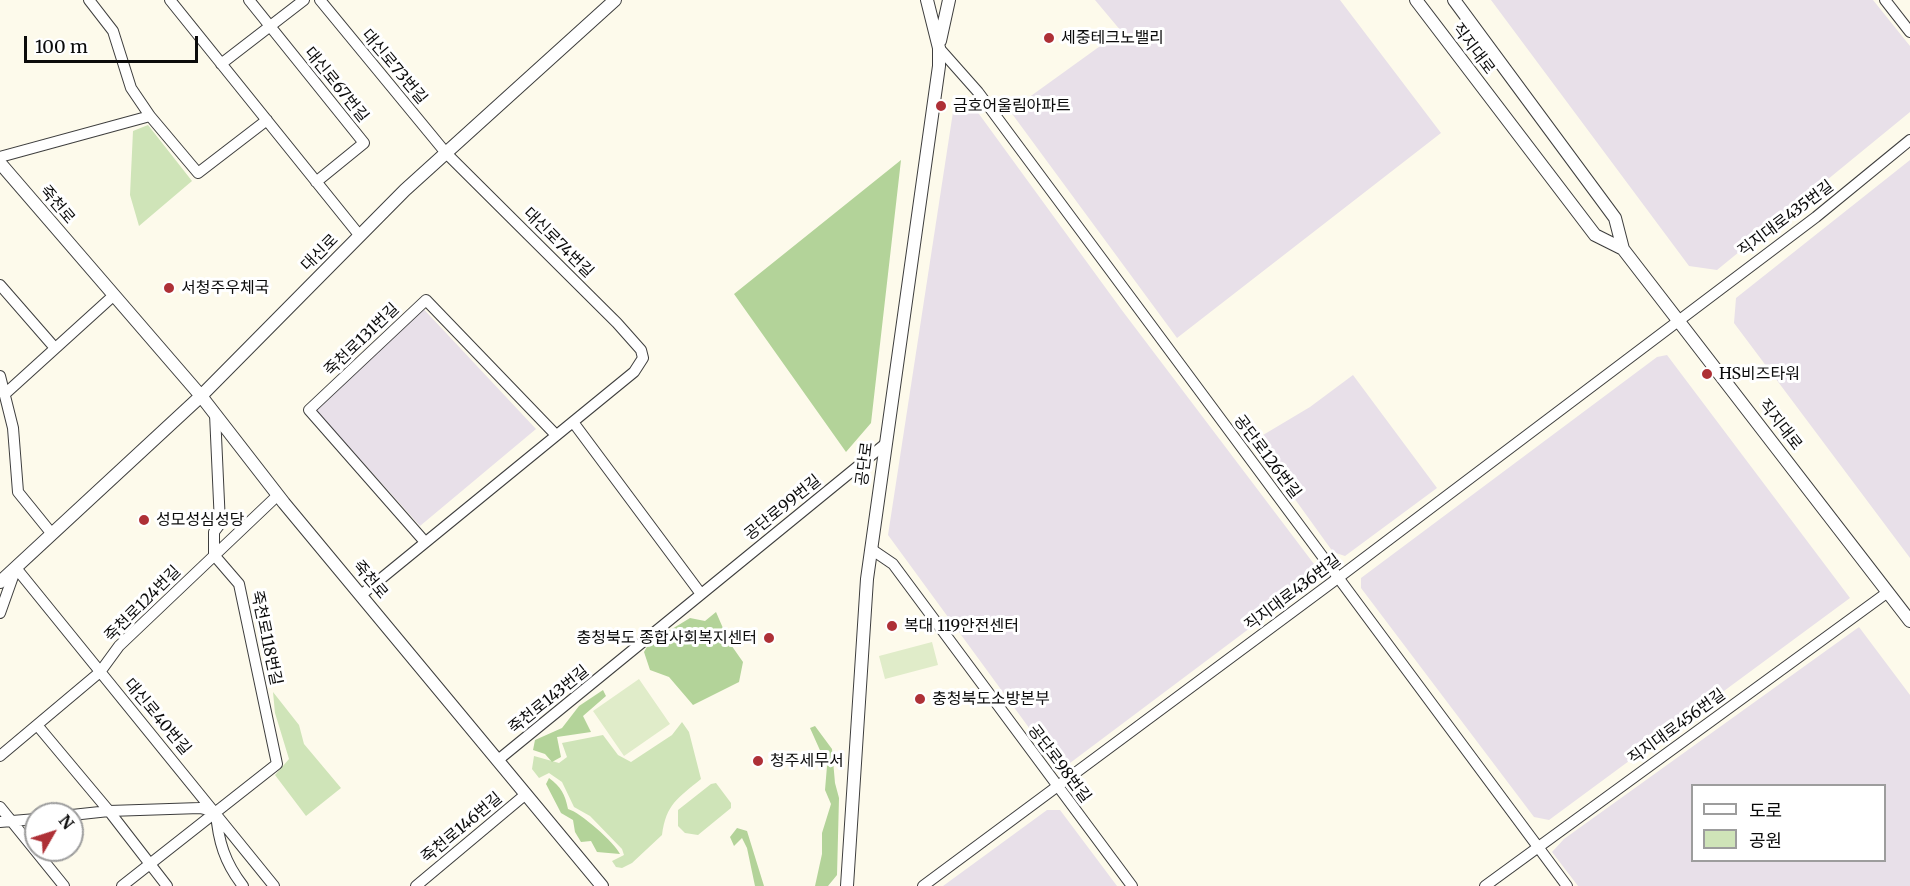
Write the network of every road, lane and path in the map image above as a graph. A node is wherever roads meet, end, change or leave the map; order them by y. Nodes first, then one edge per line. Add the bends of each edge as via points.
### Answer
1 (89, 0) edge
2 (170, 0) edge
3 (249, 0) edge
4 (304, 0) edge
5 (320, 0) edge
6 (615, 0) edge
7 (927, 0) edge
8 (949, 0) edge
9 (1416, 0) edge
10 (1454, 0) edge
11 (1885, 0) edge
12 (269, 26) junction
13 (1910, 32) edge
14 (939, 48) junction
15 (221, 64) junction
16 (150, 116) junction
17 (267, 120) junction
18 (1910, 140) edge
19 (446, 153) junction
20 (0, 157) edge
21 (0, 163) edge
22 (316, 182) junction
23 (360, 236) junction
24 (1623, 249) junction
25 (0, 285) edge
26 (113, 296) junction
27 (1677, 320) junction
28 (55, 348) junction
29 (0, 376) edge
30 (6, 393) junction
31 (201, 396) junction
32 (215, 414) junction
33 (573, 422) junction
34 (556, 435) junction
35 (884, 445) junction
36 (278, 495) junction
37 (52, 534) junction
38 (425, 542) junction
39 (871, 549) junction
40 (214, 555) junction
41 (13, 571) junction
42 (1338, 578) junction
43 (0, 582) edge
44 (1888, 592) junction
45 (701, 594) junction
46 (361, 595) junction
47 (0, 613) edge
48 (1910, 621) edge
49 (100, 672) junction
50 (37, 725) junction
51 (0, 756) edge
52 (498, 760) junction
53 (1058, 788) junction
54 (526, 794) junction
55 (0, 807) edge
56 (110, 811) junction
57 (216, 812) junction
58 (84, 814) edge
59 (24, 820) edge
60 (0, 822) edge
61 (12, 822) junction
62 (1538, 847) junction
63 (148, 864) junction
64 (64, 886) edge
65 (122, 886) edge
66 (167, 886) edge
67 (243, 886) edge
68 (274, 886) edge
69 (416, 886) edge
70 (602, 886) edge
71 (846, 886) edge
72 (923, 886) edge
73 (1132, 886) edge
74 (1485, 886) edge
75 (1567, 886) edge

1 - 16 street via 113,31 130,88
2 - 15 street
3 - 12 street
4 - 12 street
5 - 19 street, 대신로73번길
6 - 19 street, 대신로
7 - 14 street
8 - 14 street
9 - 24 street, 직지대로 via 1595,235
10 - 24 street, 직지대로 via 1615,218
11 - 13 street
12 - 15 street
12 - 22 street, 대신로67번길 via 364,143
14 - 35 street, 공단로
14 - 42 street, 공단로126번길 via 978,92
15 - 17 street
16 - 17 street via 198,173
16 - 20 street
17 - 22 street
18 - 27 street, 직지대로435번길 via 1816,217
19 - 23 street, 대신로
19 - 33 street, 대신로74번길 via 641,350 643,358 634,372
21 - 26 street, 죽천로
22 - 23 street
23 - 31 street, 대신로
24 - 27 street, 직지대로
25 - 28 street
26 - 28 street
26 - 31 street, 죽천로
27 - 42 street, 직지대로436번길
27 - 44 street, 직지대로
28 - 30 street
29 - 30 street
30 - 37 street via 18,492
31 - 32 street, 죽천로
31 - 37 street, 대신로
32 - 36 street, 죽천로
32 - 40 street via 220,524 214,532
33 - 34 street
33 - 45 street
34 - 38 street
34 - 38 street, 죽천로131번길 via 426,300 309,410
35 - 39 street, 공단로
35 - 45 street, 공단로99번길
36 - 40 street, 죽천로124번길
36 - 46 street, 죽천로
37 - 41 street, 대신로
38 - 46 street
39 - 53 street, 공단로98번길 via 893,564
39 - 71 street, 공단로
40 - 49 street, 죽천로124번길 via 119,646
40 - 57 street, 죽천로118번길 via 239,584 277,764
41 - 43 street, 대신로
41 - 47 street
41 - 49 street, 대신로40번길
42 - 53 street, 직지대로436번길
42 - 62 street, 공단로126번길
44 - 48 street, 직지대로
44 - 62 street, 직지대로456번길
45 - 52 street, 죽천로143번길
46 - 52 street, 죽천로
49 - 50 street, 죽천로124번길
49 - 57 street, 대신로40번길
50 - 51 street, 죽천로124번길
50 - 56 street
52 - 54 street, 죽천로
53 - 72 street, 직지대로436번길
53 - 73 street, 공단로98번길
54 - 69 street, 죽천로146번길
54 - 70 street, 죽천로
55 - 61 street
56 - 57 street via 201,808
56 - 58 street
56 - 63 street
57 - 63 street, 죽천로118번길
57 - 67 street via 218,839 232,873
57 - 68 street, 대신로40번길
59 - 61 street
60 - 61 street
61 - 64 street
62 - 74 street, 직지대로456번길
62 - 75 street, 공단로126번길
63 - 65 street, 죽천로118번길
63 - 66 street

